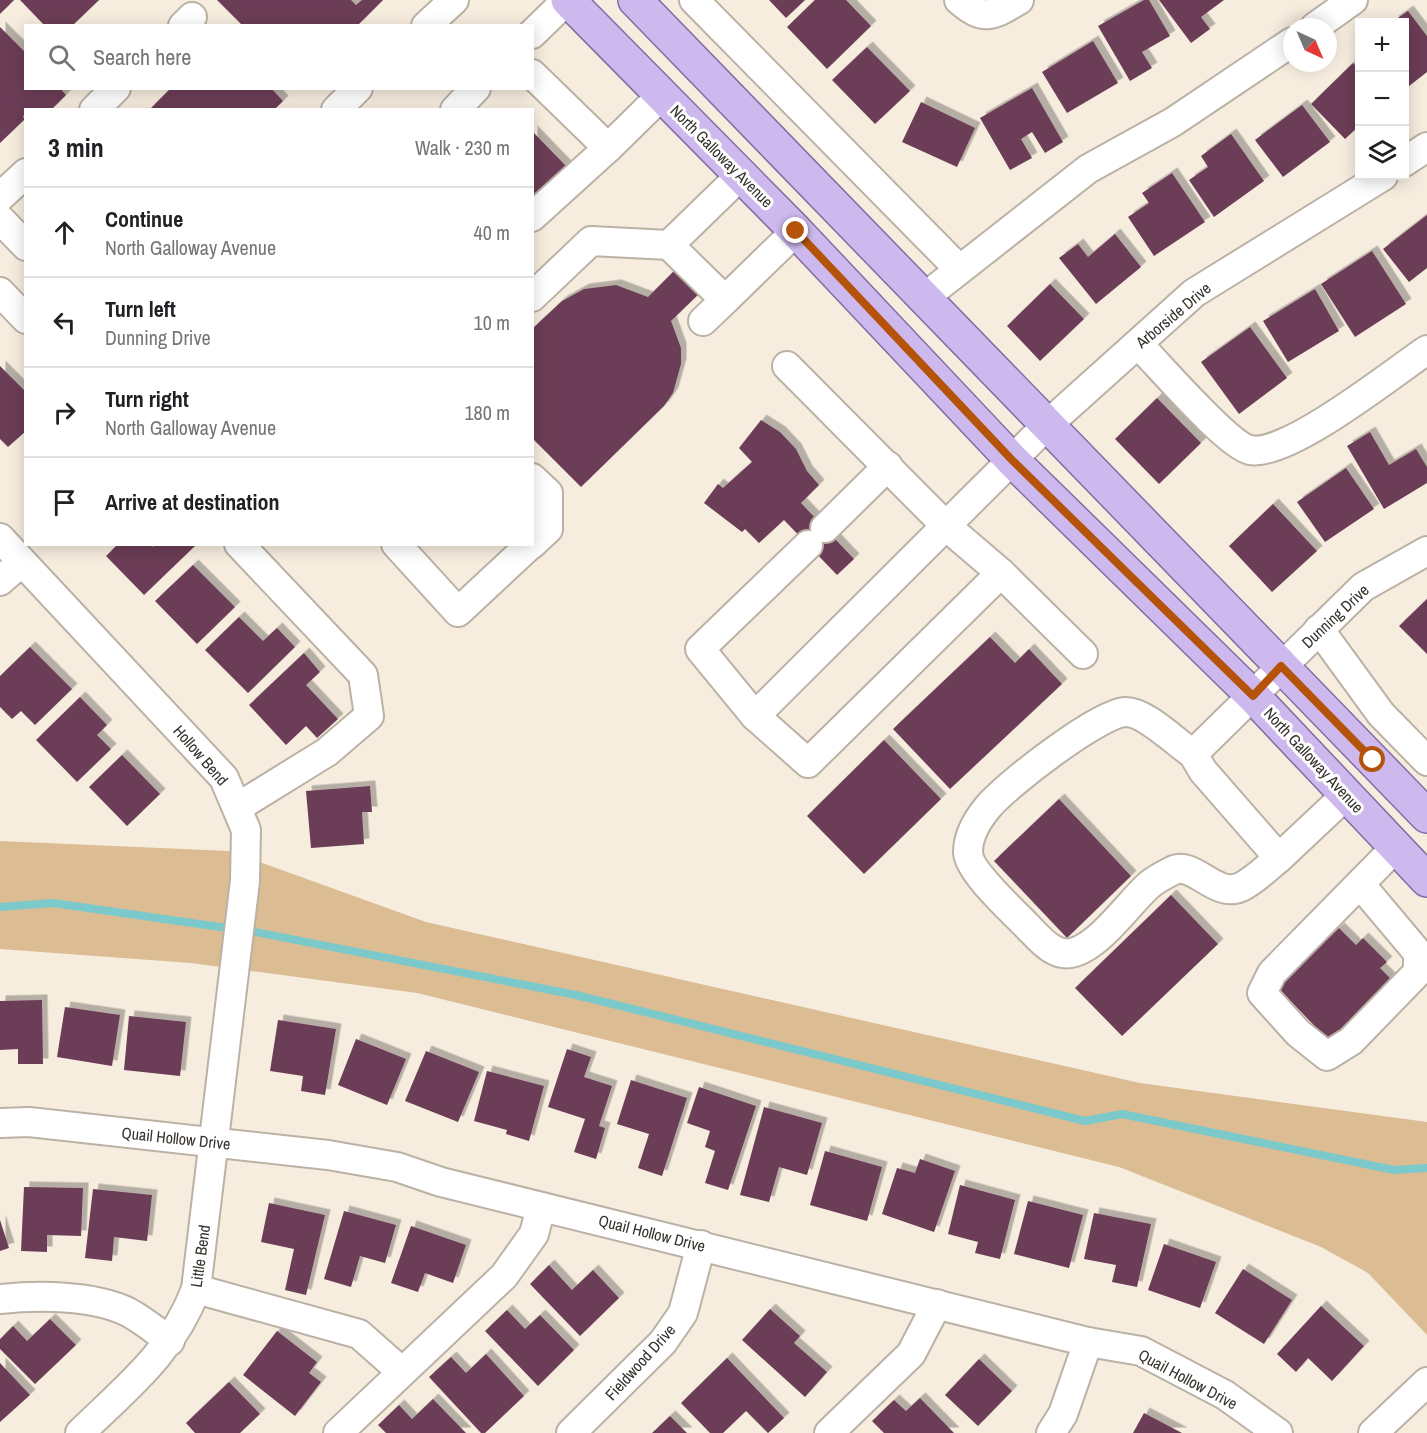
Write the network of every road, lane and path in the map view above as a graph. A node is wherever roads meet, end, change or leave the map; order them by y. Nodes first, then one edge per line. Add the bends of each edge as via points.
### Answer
1 (568, 0) edge
2 (635, 0) edge
3 (694, 0) edge
4 (959, 0) edge
5 (1019, 0) edge
6 (1353, 0) edge
7 (1328, 18) edge
8 (534, 32) edge
9 (1283, 48) edge
10 (534, 76) edge
11 (114, 90) edge
12 (356, 90) edge
13 (474, 90) edge
14 (662, 95) junction
15 (95, 108) edge
16 (338, 108) edge
17 (457, 108) edge
18 (1427, 147) edge
19 (608, 148) junction
20 (1409, 159) edge
21 (24, 175) edge
22 (741, 175) junction
23 (1377, 180) edge
24 (0, 197) edge
25 (534, 215) edge
26 (0, 219) edge
27 (796, 231) junction
28 (24, 244) edge
29 (669, 245) junction
30 (959, 269) junction
31 (0, 292) edge
32 (534, 295) edge
33 (924, 297) junction
34 (725, 300) junction
35 (24, 317) edge
36 (702, 321) dead end
37 (1138, 344) junction
38 (1427, 350) edge
39 (787, 366) dead end
40 (1046, 426) junction
41 (1012, 460) junction
42 (888, 466) junction
43 (534, 479) edge
44 (946, 526) junction
45 (0, 538) edge
46 (534, 542) edge
47 (241, 546) edge
48 (398, 546) edge
49 (530, 546) edge
50 (1427, 551) edge
51 (22, 562) junction
52 (1000, 573) junction
53 (0, 581) edge
54 (1319, 629) junction
55 (1083, 654) dead end
56 (1281, 666) junction
57 (1253, 696) junction
58 (755, 716) junction
59 (1193, 754) junction
60 (1427, 761) edge
61 (1347, 794) junction
62 (238, 807) junction
63 (1427, 816) edge
64 (1396, 847) junction
65 (1279, 858) junction
66 (1427, 879) edge
67 (1360, 884) junction
68 (0, 1122) edge
69 (215, 1143) junction
70 (542, 1207) junction
71 (701, 1245) junction
72 (196, 1289) junction
73 (0, 1299) edge
74 (937, 1304) junction
75 (170, 1341) junction
76 (1088, 1342) junction
77 (402, 1372) junction
78 (1427, 1382) edge
79 (80, 1433) edge
80 (338, 1433) edge
81 (571, 1433) edge
82 (828, 1433) edge
83 (1051, 1433) edge
84 (1278, 1433) edge
85 (1373, 1433) edge

1 - 8 street
1 - 14 main road, North Galloway Avenue
2 - 33 main road
3 - 30 street
4 - 5 street via 974,13 994,14
6 - 7 street
9 - 30 street via 1173,122 1088,169
10 - 19 street
11 - 15 street
12 - 16 street
13 - 17 street
14 - 19 street
14 - 22 main road, North Galloway Avenue
18 - 20 street
19 - 25 street
21 - 24 street
22 - 27 main road, North Galloway Avenue
22 - 29 street
23 - 37 street, Arborside Drive via 1194,293
26 - 28 street
27 - 34 street
27 - 41 main road, North Galloway Avenue
29 - 32 street via 591,241
29 - 34 street
30 - 33 street
31 - 35 street
33 - 40 main road
34 - 36 street
37 - 38 street via 1228,435 1250,450 1271,449 1308,432
37 - 40 street, Arborside Drive
39 - 42 street
40 - 41 street, Arborside Drive
40 - 56 main road
41 - 44 street, Arborside Drive
41 - 57 main road, North Galloway Avenue
42 - 44 street
42 - 58 street via 700,649
43 - 46 street via 548,493 548,529
44 - 52 street
44 - 58 street, Arborside Drive
45 - 51 street, Hollow Bend
47 - 62 street via 363,675 369,716 327,752
48 - 49 street via 458,612
50 - 54 street, Dunning Drive via 1363,587
51 - 53 street
51 - 62 street, Hollow Bend via 224,778
52 - 55 street
52 - 58 street via 808,763
54 - 56 street, Dunning Drive
54 - 60 street via 1381,714
56 - 57 street, Dunning Drive
56 - 63 main road
57 - 59 street, Dunning Drive
57 - 61 main road, North Galloway Avenue
59 - 65 street via 1203,771
59 - 65 street via 1141,715 1124,712 1099,722 1020,777 988,807 971,835 968,854 978,873 1044,944 1063,955 1077,952 1102,933 1150,884 1176,869 1229,889 1242,887
61 - 64 main road, North Galloway Avenue
61 - 65 street
62 - 69 street, Hollow Bend via 246,830 245,881
64 - 66 main road, North Galloway Avenue
64 - 67 street
67 - 67 street via 1272,973 1262,993 1327,1056 1351,1041 1418,972 1418,954
68 - 69 street, Quail Hollow Drive
69 - 70 street, Quail Hollow Drive via 397,1167
69 - 72 street, Little Bend
70 - 71 street, Quail Hollow Drive
70 - 77 street via 534,1234 504,1276
71 - 74 street, Quail Hollow Drive
71 - 81 street, Fieldwood Drive via 683,1313 663,1342
72 - 75 street, Little Bend via 186,1316
72 - 77 street via 359,1334
73 - 75 street via 30,1296 103,1303 128,1312
74 - 76 street, Quail Hollow Drive
74 - 82 street via 911,1354
75 - 79 street, Little Bend via 162,1354
76 - 83 street via 1064,1414
76 - 84 street, Quail Hollow Drive via 1141,1351 1225,1395
77 - 80 street
78 - 85 street

